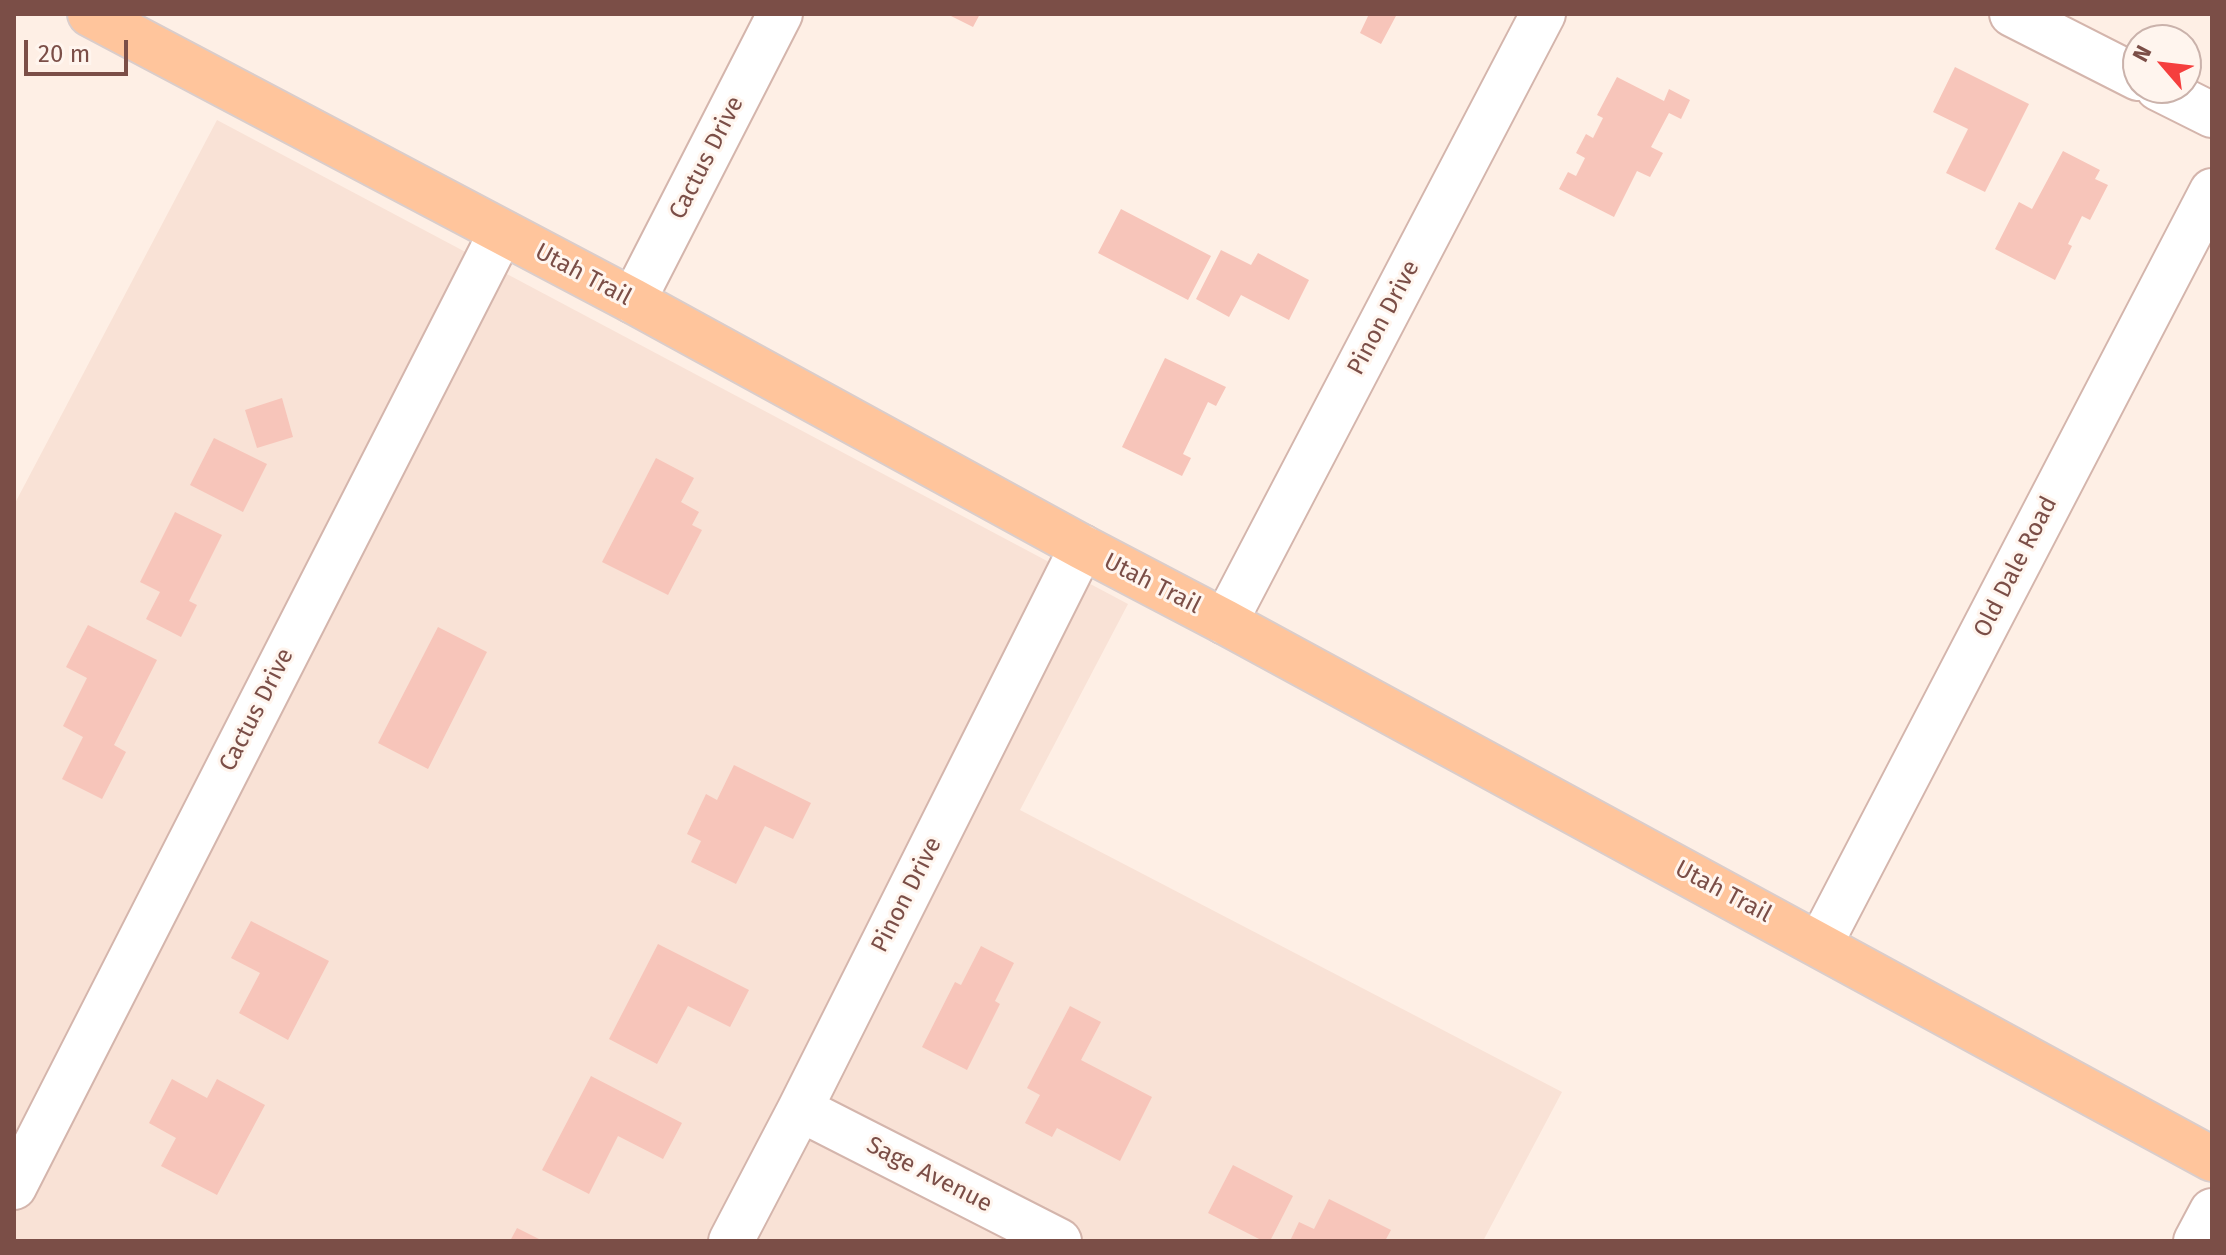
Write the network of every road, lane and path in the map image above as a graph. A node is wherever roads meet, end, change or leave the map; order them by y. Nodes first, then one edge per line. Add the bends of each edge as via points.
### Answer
1 (90, 14) edge
2 (780, 14) edge
3 (1543, 14) edge
4 (2012, 14) edge
5 (2122, 70) edge
6 (2190, 104) edge
7 (2212, 115) edge
8 (2212, 191) edge
9 (501, 233) junction
10 (633, 301) junction
11 (1082, 547) junction
12 (1225, 622) junction
13 (1820, 944) junction
14 (800, 1109) junction
15 (2212, 1159) edge
16 (14, 1187) edge
17 (2212, 1211) edge
18 (731, 1241) edge
19 (1059, 1241) edge
20 (2196, 1241) edge

1 - 9 main road, Utah Trail
2 - 10 street, Cactus Drive
3 - 12 street, Pinon Drive
4 - 5 street
6 - 7 street
8 - 13 street, Old Dale Road
9 - 10 main road, Utah Trail
9 - 16 street, Cactus Drive
10 - 11 main road, Utah Trail
11 - 12 main road, Utah Trail
11 - 14 street, Pinon Drive
12 - 13 main road, Utah Trail
13 - 15 main road, Utah Trail
14 - 18 street, Pinon Drive
14 - 19 street, Sage Avenue
17 - 20 street

